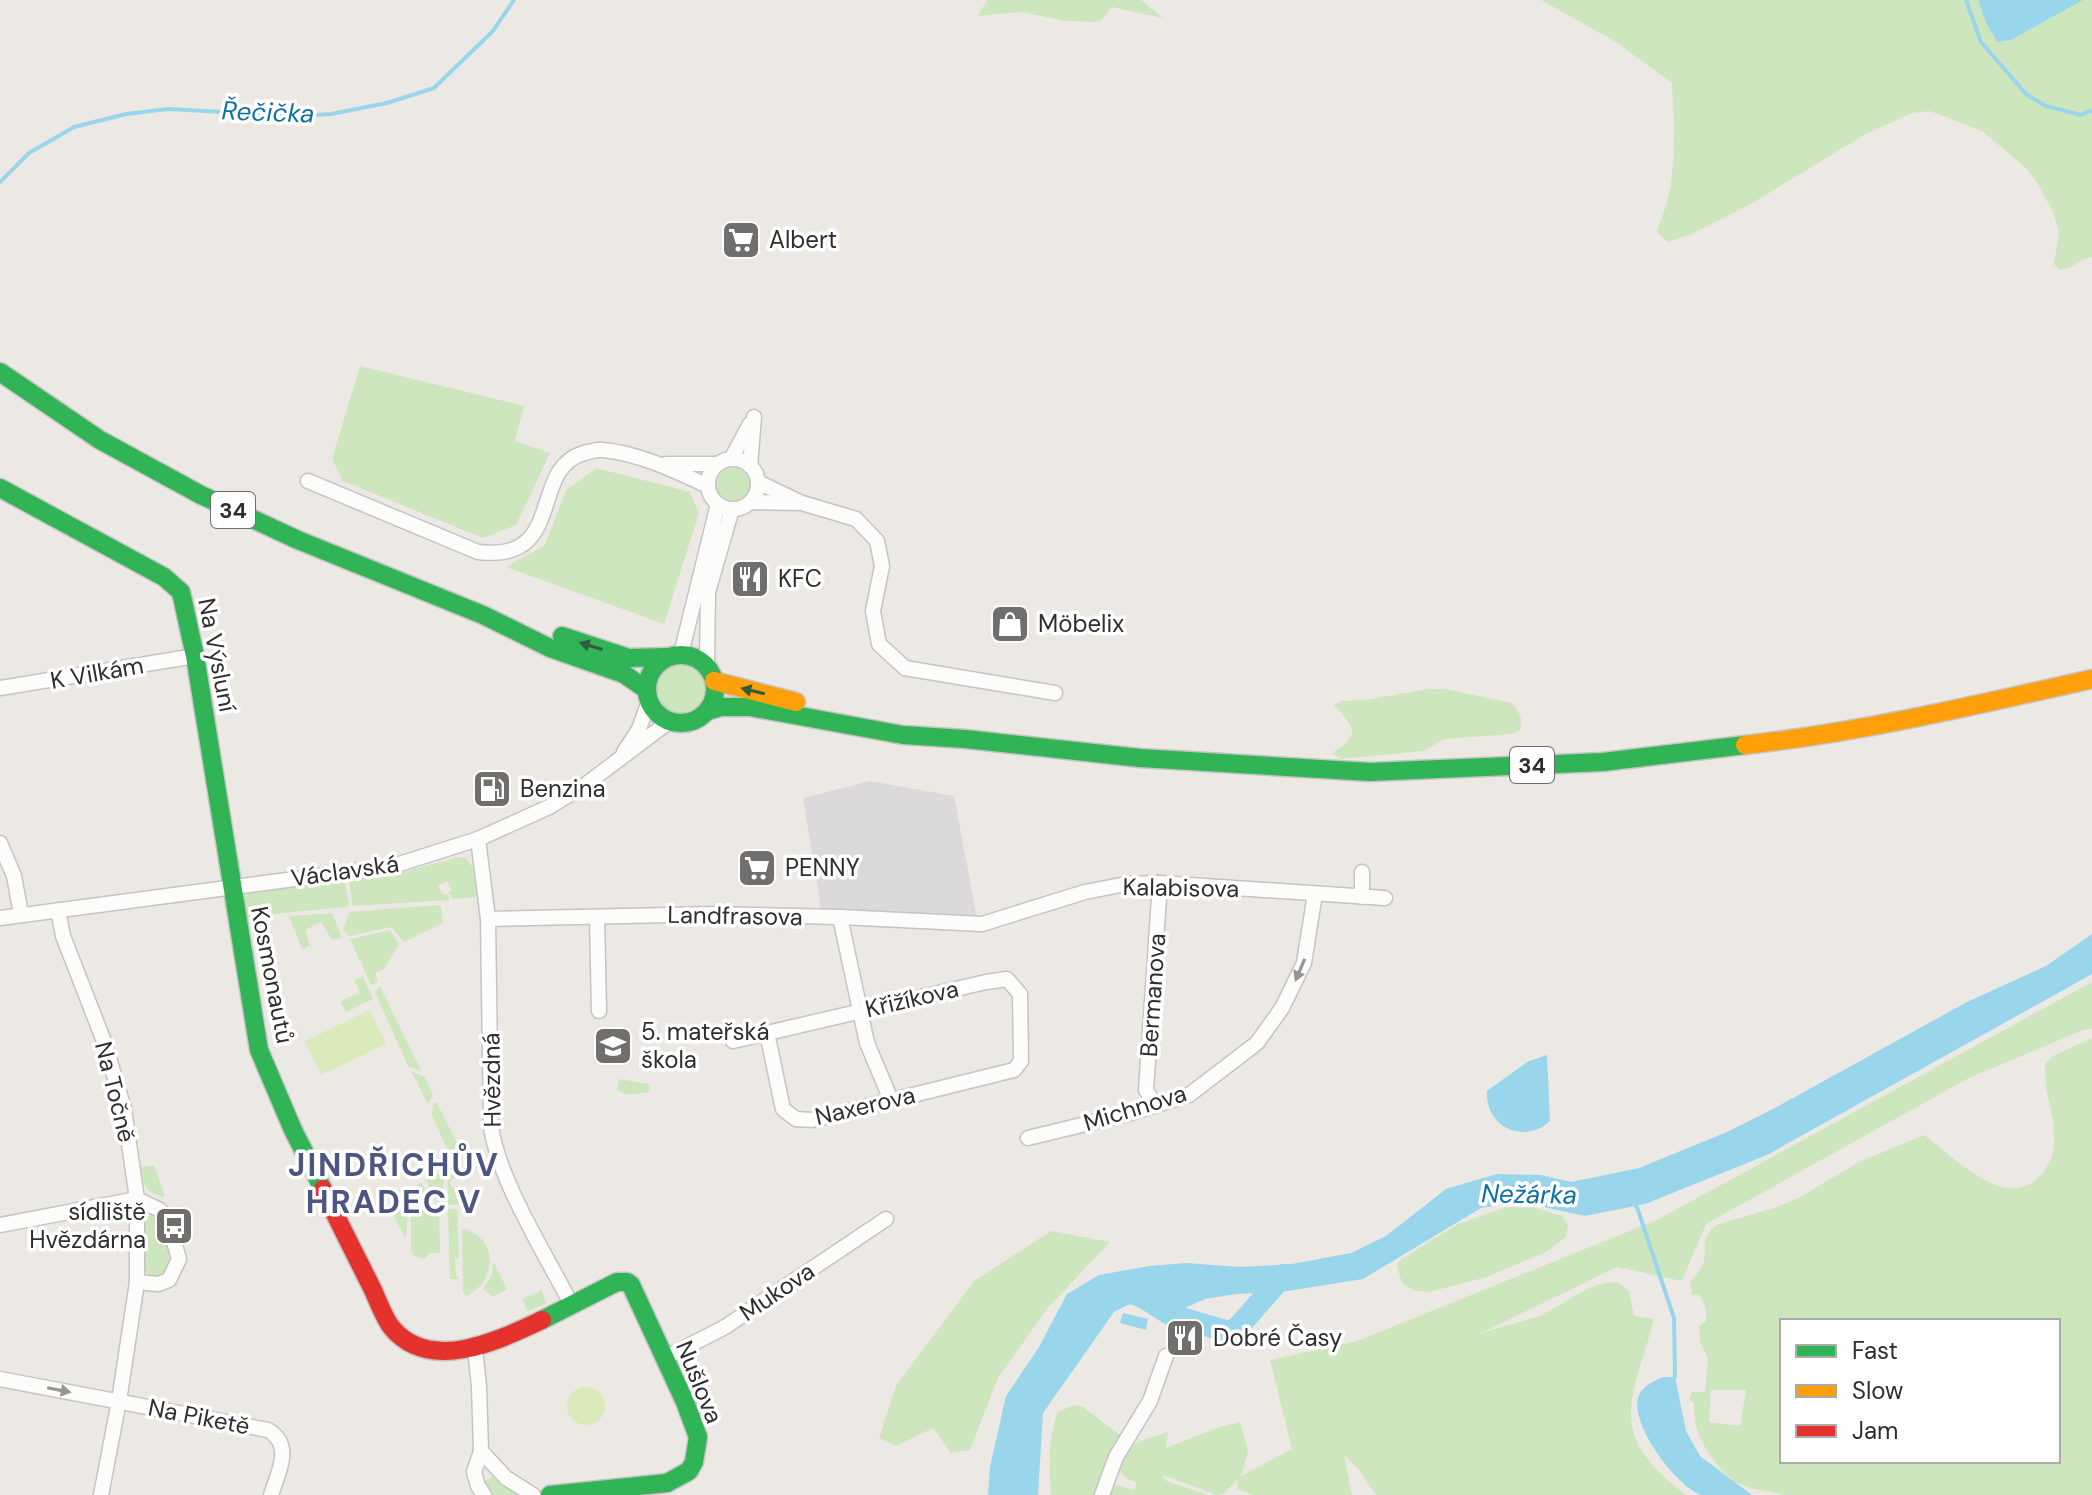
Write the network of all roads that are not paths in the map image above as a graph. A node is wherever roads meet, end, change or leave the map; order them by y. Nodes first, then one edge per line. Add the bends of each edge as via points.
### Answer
1 (0, 372) edge
2 (724, 462) junction
3 (660, 464) junction
4 (750, 466) junction
5 (308, 481) dead end
6 (758, 482) junction
7 (708, 486) junction
8 (0, 488) edge
9 (751, 502) junction
10 (802, 503) junction
11 (725, 507) junction
12 (483, 615) junction
13 (195, 656) junction
14 (674, 656) junction
15 (710, 673) junction
16 (2092, 679) edge
17 (0, 688) edge
18 (1055, 693) dead end
19 (648, 696) junction
20 (707, 711) junction
21 (670, 721) junction
22 (965, 739) junction
23 (619, 759) junction
24 (478, 839) junction
25 (0, 843) edge
26 (1362, 872) dead end
27 (1160, 883) junction
28 (231, 886) junction
29 (1315, 894) junction
30 (1362, 897) junction
31 (1385, 898) dead end
32 (58, 910) junction
33 (21, 914) junction
34 (597, 917) junction
35 (840, 917) junction
36 (0, 918) edge
37 (488, 919) junction
38 (982, 924) joint
39 (599, 1011) dead end
40 (861, 1012) junction
41 (767, 1033) junction
42 (733, 1041) dead end
43 (1021, 1061) joint
44 (891, 1100) junction
45 (1155, 1105) junction
46 (1028, 1138) dead end
47 (137, 1199) junction
48 (886, 1219) dead end
49 (0, 1225) edge
50 (137, 1282) junction
51 (571, 1304) junction
52 (475, 1349) junction
53 (1166, 1356) dead end
54 (665, 1358) junction
55 (0, 1379) edge
56 (119, 1401) junction
57 (481, 1451) junction
58 (101, 1495) edge
59 (271, 1495) edge
60 (484, 1495) edge
61 (533, 1495) edge
62 (550, 1495) edge
63 (1102, 1495) edge

1 - 12 main road, 34 via 100,440 201,495
2 - 3 street
2 - 4 street
2 - 4 street via 754,417
2 - 7 street via 712,470
3 - 5 street via 601,449 579,455 563,466 538,527 519,548 498,555 478,552
3 - 7 street
4 - 6 street
6 - 9 street
6 - 10 street
7 - 11 street via 713,499
8 - 13 main road, Na Výsluní via 169,581 184,600
9 - 10 street
9 - 11 street
10 - 18 street via 856,519 877,541 882,566 873,611 879,644 905,668
11 - 14 street
11 - 15 street via 708,592
14 -> 12 main road, 34 via 629,658
12 - 19 main road, 34 via 550,648 624,674
13 - 17 street, K Vilkám
13 - 28 main road, Na Výsluní
14 - 15 main road via 695,657
14 - 19 main road via 651,672
15 - 20 main road via 714,697
22 -> 15 main road, 34 via 779,698
16 - 22 main road, 34 via 1859,729 1603,762 1370,772 1140,758
19 - 21 main road via 660,716
19 - 23 street, Václavská via 639,729
20 - 21 main road via 690,722
20 - 22 main road, 34 via 750,707 903,735
21 - 23 street, Václavská
23 - 24 street, Václavská via 549,807
24 - 28 street, Václavská via 393,866
24 - 37 street, Hvězdná
25 - 33 street via 14,876
26 - 30 street
27 - 29 street, Kalabisova
27 - 38 street, Kalabisova via 1085,892
27 - 45 street, Bermanova via 1146,1090
28 - 32 street, Václavská
28 - 52 main road, Kosmonautů via 259,1050 365,1278 392,1328 417,1345
29 - 30 street, Kalabisova
29 -> 45 street, Michnova via 1304,963 1257,1043 1189,1095
30 - 31 street, Kalabisova
32 - 33 street, Václavská
32 - 47 street, Na Točně via 124,1109
33 - 36 street, Václavská
34 - 35 street, Landfrasova
34 - 37 street, Landfrasova
34 - 39 street
35 - 38 street, Landfrasova
35 - 40 street
37 - 51 street, Hvězdná via 494,1148
40 - 41 street, Křižíkova
40 - 43 street, Křižíkova via 1007,979 1020,994
40 - 44 street via 867,1043
41 - 42 street, Křižíkova
41 - 44 street, Naxerova via 783,1109 796,1119 812,1120
43 - 44 street, Naxerova via 1009,1074
45 - 46 street, Michnova
47 - 49 street
47 - 50 street, Na Točně
47 - 50 street via 160,1210 168,1221 179,1259 169,1280
48 - 54 street, Mukova via 725,1327
50 - 56 street, Na Piketě
51 - 52 main road, Kosmonautů
51 - 54 main road, Nušlova via 627,1282
52 - 57 street
53 - 63 street via 1150,1401 1116,1457
54 - 62 main road, Nušlova via 698,1437 689,1471 667,1483
55 -> 56 street, Na Piketě
56 - 58 street, Na Piketě
56 - 59 street, Na Piketě via 278,1436 283,1458
57 - 60 street via 474,1472
57 - 61 street via 506,1478

